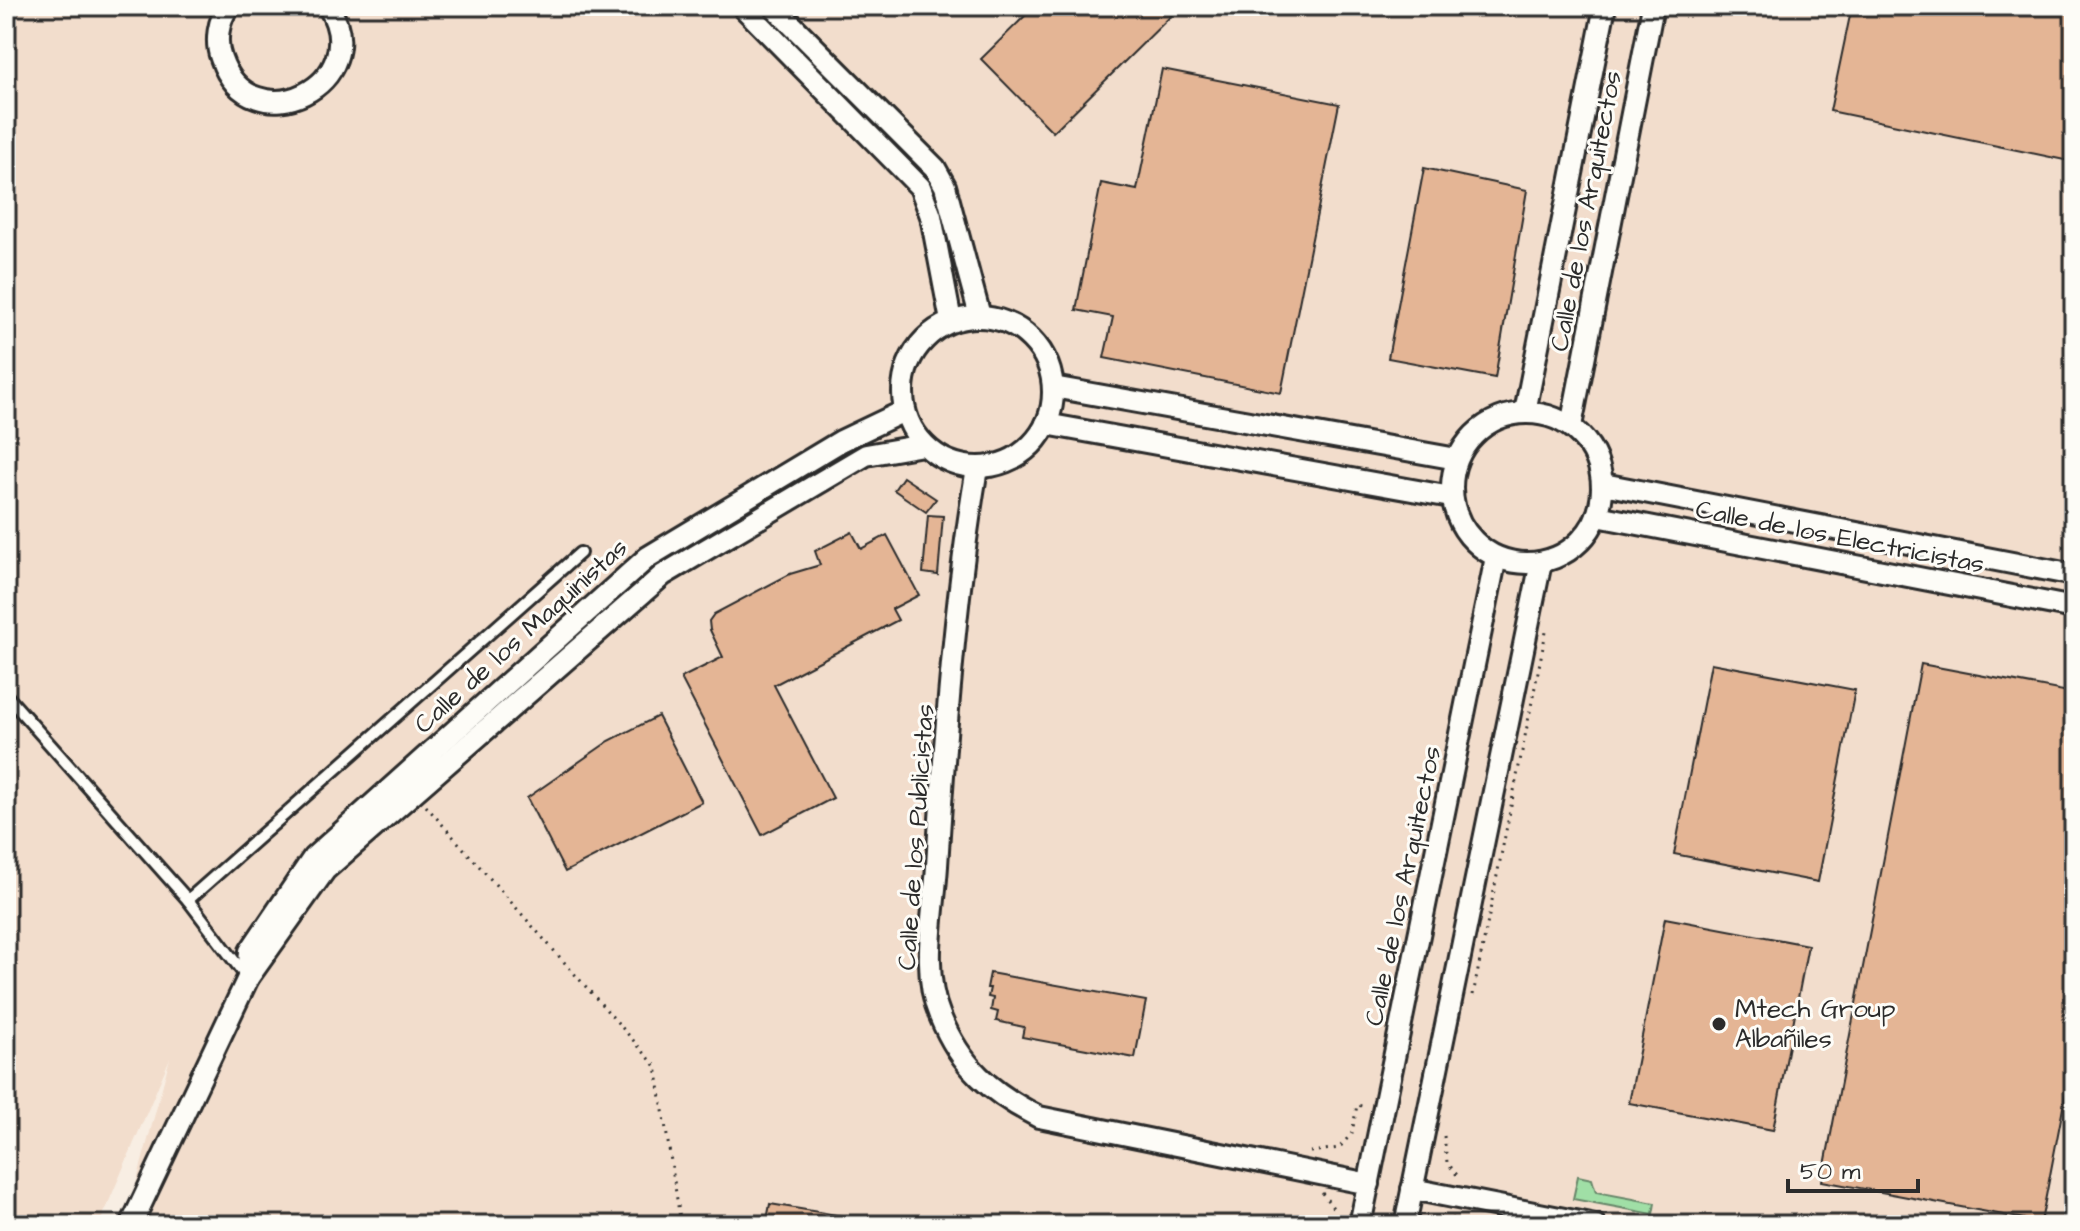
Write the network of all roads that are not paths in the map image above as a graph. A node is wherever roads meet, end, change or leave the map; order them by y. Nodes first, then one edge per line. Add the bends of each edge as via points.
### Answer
1 (229, 6) edge
2 (328, 6) edge
3 (742, 6) edge
4 (773, 6) edge
5 (1605, 6) edge
6 (1653, 6) edge
7 (980, 316) junction
8 (951, 321) junction
9 (1053, 387) junction
10 (904, 411) junction
11 (1525, 412) junction
12 (1046, 424) junction
13 (1571, 426) junction
14 (923, 445) junction
15 (1457, 459) junction
16 (977, 468) junction
17 (1603, 484) junction
18 (1451, 497) junction
19 (1597, 516) junction
20 (580, 553) dead end
21 (1496, 557) junction
22 (1541, 562) junction
23 (2074, 575) edge
24 (2074, 608) edge
25 (6, 695) edge
26 (188, 900) junction
27 (248, 978) junction
28 (1369, 1184) junction
29 (1412, 1189) junction
30 (131, 1225) edge
31 (1360, 1225) edge
32 (1405, 1225) edge
33 (1595, 1225) edge

1 - 2 street via 218,30 225,71 239,88 274,102 310,93 335,64 337,26
3 - 8 street via 920,187 931,216
4 - 7 street via 935,168 945,186
5 - 11 street, Calle de los Arquitectos
6 - 13 street, Calle de los Arquitectos
7 - 8 street
7 - 9 street via 1022,330 1038,345
8 - 10 street via 916,348 906,368
9 - 12 street
9 - 15 street
10 - 14 street
10 - 27 street, Calle de los Maquinistas via 841,441 648,557 313,858 250,951
11 - 13 street
11 - 15 street via 1484,425
12 - 16 street via 1018,456
12 - 18 street
13 - 17 street via 1593,452
14 - 16 street via 948,461
14 - 27 street, Calle de los Maquinistas via 866,455 663,575 325,870
15 - 18 street
16 - 28 street, Calle de los Publicistas via 940,813 930,974 939,1014 963,1061 1002,1098 1039,1117
17 - 19 street
17 - 23 street, Calle de los Electricistas
18 - 21 street via 1459,522 1475,543
19 - 22 street via 1584,538
19 - 24 street, Calle de los Electricistas
20 - 26 lane
21 - 22 street
21 - 28 street, Calle de los Arquitectos
22 - 29 street
25 - 26 lane
26 - 27 lane
27 - 30 street, Calle de los Maquinistas
28 - 31 street, Calle de los Arquitectos
29 - 32 street
29 - 33 street

